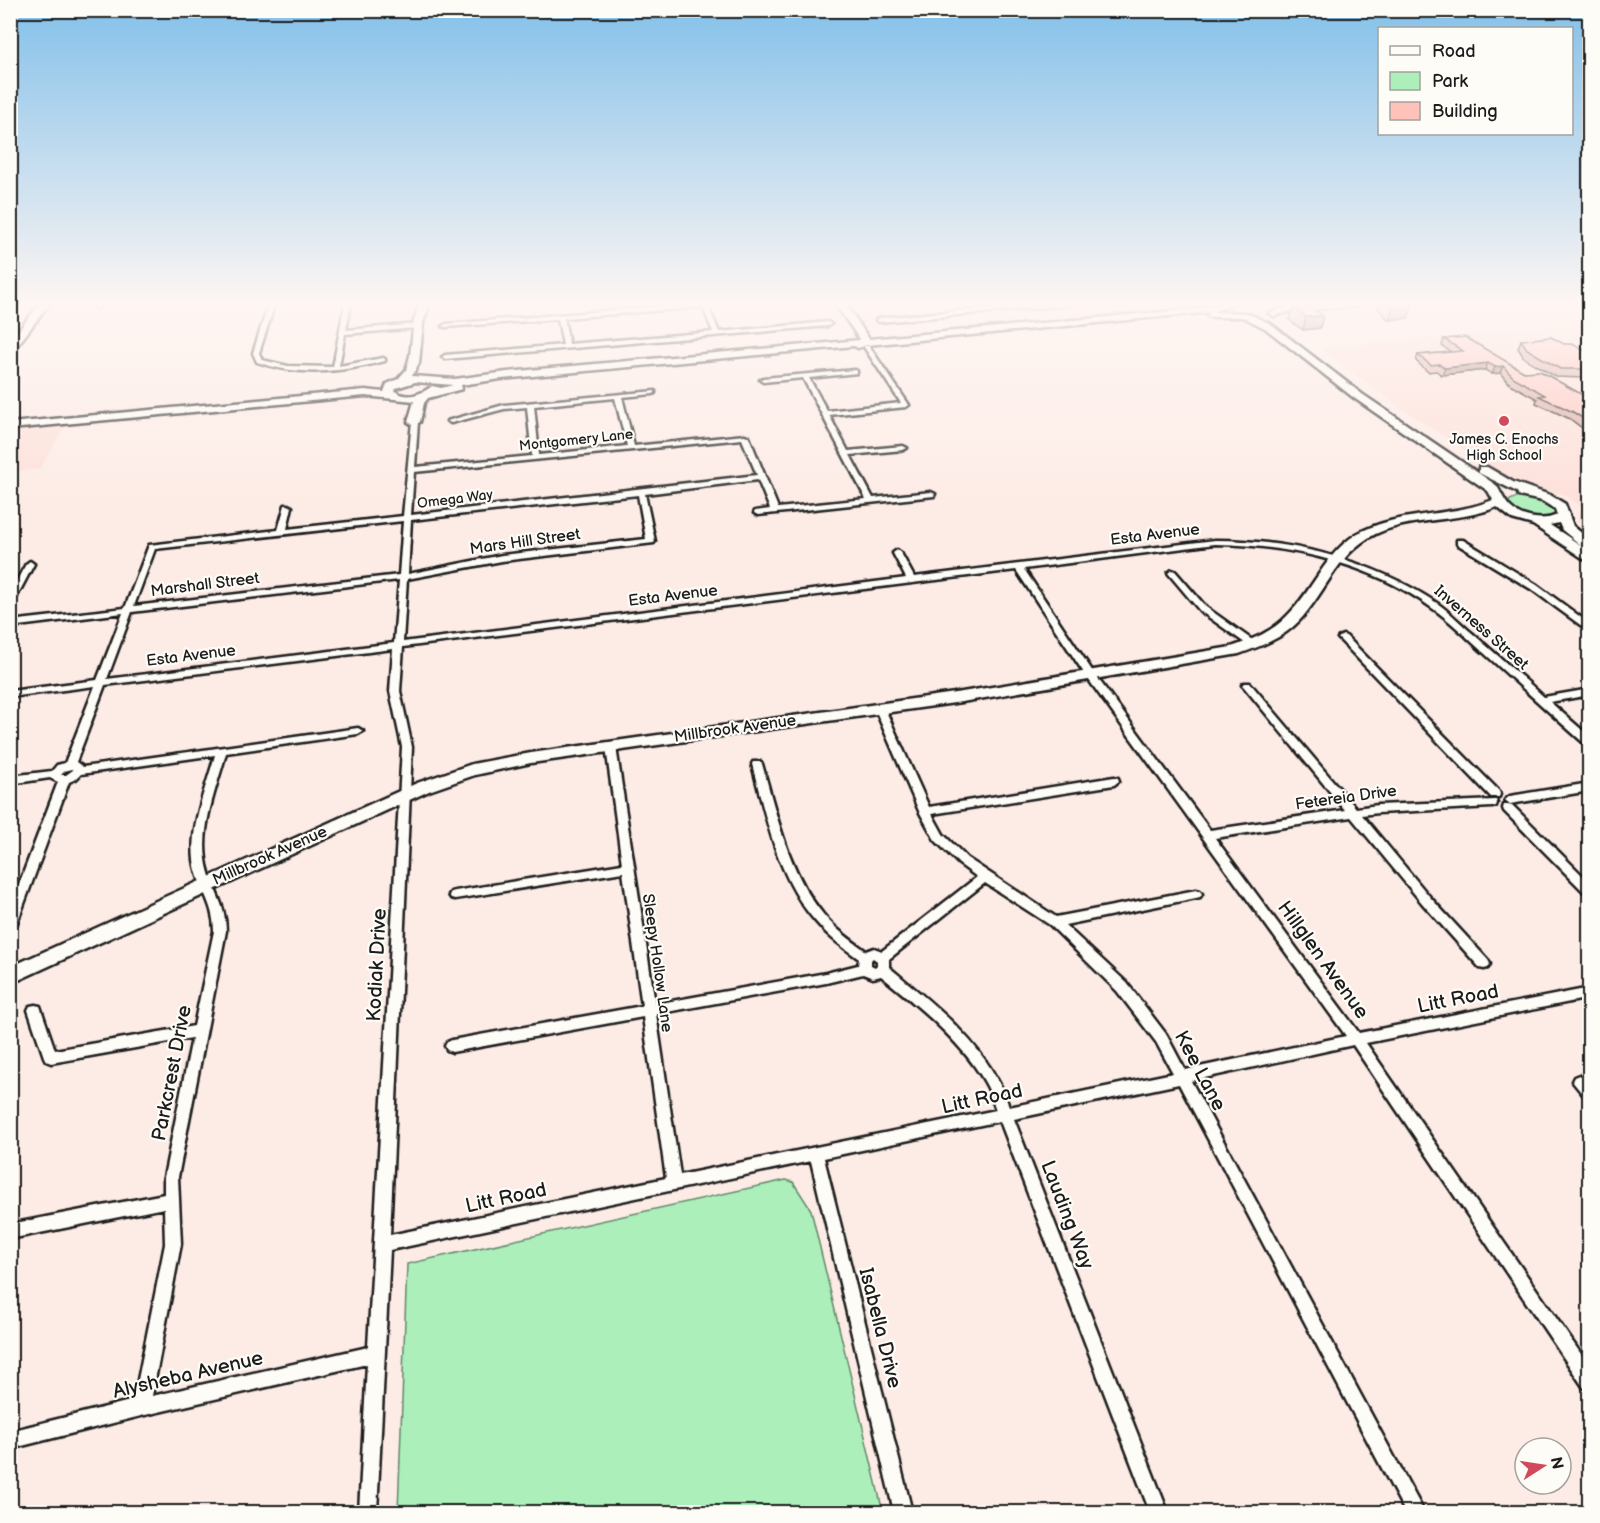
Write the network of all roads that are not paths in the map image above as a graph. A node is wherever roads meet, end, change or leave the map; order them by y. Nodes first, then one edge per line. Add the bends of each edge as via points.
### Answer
1 (409, 374) edge
2 (418, 374) edge
3 (518, 374) edge
4 (569, 374) edge
5 (829, 374) edge
6 (886, 374) edge
7 (1331, 374) edge
8 (1344, 374) edge
9 (805, 376) junction
10 (427, 379) junction
11 (763, 380) dead end
12 (399, 382) junction
13 (653, 392) dead end
14 (427, 395) junction
15 (618, 396) junction
16 (398, 397) junction
17 (530, 405) junction
18 (825, 413) junction
19 (10, 421) edge
20 (450, 421) dead end
21 (414, 422) junction
22 (10, 426) edge
23 (631, 448) junction
24 (903, 448) dead end
25 (846, 453) junction
26 (536, 457) junction
27 (410, 470) junction
28 (761, 477) junction
29 (641, 492) junction
30 (931, 494) dead end
31 (1533, 494) junction
32 (871, 501) junction
33 (1500, 501) junction
34 (288, 507) dead end
35 (775, 511) junction
36 (758, 513) dead end
37 (1449, 516) junction
38 (1563, 517) junction
39 (406, 519) junction
40 (1528, 519) junction
41 (282, 532) junction
42 (1460, 542) dead end
43 (1590, 547) edge
44 (897, 553) dead end
45 (1590, 559) edge
46 (1337, 561) junction
47 (30, 564) dead end
48 (1019, 567) junction
49 (1172, 573) dead end
50 (403, 577) junction
51 (912, 581) junction
52 (10, 602) edge
53 (129, 609) junction
54 (10, 624) edge
55 (1590, 629) edge
56 (1343, 638) dead end
57 (1252, 644) junction
58 (398, 646) junction
59 (1089, 674) junction
60 (101, 682) junction
61 (1247, 685) dead end
62 (1590, 692) edge
63 (10, 694) edge
64 (1542, 700) junction
65 (880, 708) junction
66 (358, 731) dead end
67 (1590, 743) edge
68 (610, 747) junction
69 (221, 751) junction
70 (757, 764) dead end
71 (74, 768) junction
72 (60, 776) junction
73 (10, 780) edge
74 (1114, 782) dead end
75 (1590, 787) edge
76 (404, 795) junction
77 (1493, 799) junction
78 (1509, 804) junction
79 (925, 811) junction
80 (1352, 812) junction
81 (1206, 835) junction
82 (627, 867) junction
83 (985, 878) junction
84 (208, 884) junction
85 (1590, 891) edge
86 (1196, 894) dead end
87 (455, 895) dead end
88 (1054, 922) junction
89 (11, 923) edge
90 (865, 962) junction
91 (882, 963) junction
92 (1484, 964) dead end
93 (10, 976) edge
94 (1590, 993) edge
95 (34, 1010) dead end
96 (647, 1011) junction
97 (200, 1031) junction
98 (1356, 1039) junction
99 (452, 1046) dead end
100 (1183, 1077) junction
101 (1579, 1081) dead end
102 (1590, 1093) edge
103 (1005, 1114) junction
104 (816, 1154) junction
105 (674, 1183) junction
106 (171, 1200) junction
107 (10, 1232) edge
108 (382, 1244) junction
109 (376, 1354) junction
110 (1590, 1382) edge
111 (141, 1407) junction
112 (10, 1440) edge
113 (368, 1512) edge
114 (903, 1512) edge
115 (1159, 1512) edge
116 (1415, 1512) edge

1 - 12 main road
2 - 10 main road
3 - 10 main road via 457,382
4 - 14 main road via 456,387
5 - 9 street
6 - 18 street via 906,405
7 - 33 main road via 1492,488
8 - 31 main road via 1493,476
9 - 11 street
9 - 18 street
10 - 12 main road
10 - 14 main road, Kodiak Drive via 437,387
12 - 16 main road via 388,392
12 - 19 main road via 372,388
13 - 15 street
14 - 16 main road
14 - 21 main road, Kodiak Drive via 419,402
15 - 17 street
15 - 23 street
16 - 21 main road via 410,403
16 - 22 main road via 363,393
17 - 20 street via 483,411
17 - 26 street
18 - 25 street
21 - 27 street, Kodiak Drive
23 - 26 street, Montgomery Lane
23 - 28 street, Montgomery Lane via 745,437
24 - 25 street
25 - 32 street
26 - 27 street, Montgomery Lane
27 - 39 street, Kodiak Drive
28 - 29 street, Omega Way
28 - 35 street
29 - 39 street, Omega Way
29 - 50 street, Mars Hill Street via 651,541 502,558
30 - 32 street
31 - 33 main road, Millbrook Avenue via 1511,493
31 - 38 main road via 1557,503 1564,510
32 - 35 street
33 - 37 main road, Millbrook Avenue
33 - 40 main road via 1506,510
34 - 41 street
35 - 36 street
37 - 40 main road, Millbrook Avenue via 1491,514
37 - 46 main road, Millbrook Avenue via 1371,532
38 - 40 main road via 1551,522
38 - 43 main road via 1567,527
39 - 41 street, Omega Way
39 - 50 street, Kodiak Drive
40 - 45 main road
41 - 53 street, Omega Way via 152,547
42 - 55 street via 1534,587
44 - 51 street
46 - 48 street, Esta Avenue via 1281,545 1230,542
46 - 57 main road, Millbrook Avenue via 1295,617
46 - 64 street, Inverness Street via 1391,581 1429,601
47 - 52 street
48 - 51 street, Esta Avenue
48 - 59 street, Hillglen Avenue
49 - 57 street via 1203,609
50 - 53 street, Marshall Street
50 - 58 street, Kodiak Drive
51 - 58 street, Esta Avenue
53 - 54 street, Marshall Street
53 - 60 street
56 - 77 street
57 - 59 main road, Millbrook Avenue via 1234,651
58 - 60 street, Esta Avenue
58 - 76 street, Kodiak Drive via 395,691 407,747
59 - 65 main road, Millbrook Avenue
59 - 81 street, Hillglen Avenue
60 - 63 street, Esta Avenue
60 - 71 street
61 - 80 street
62 - 64 street
64 - 67 street, Inverness Street
65 - 68 main road, Millbrook Avenue
65 - 79 street, Kee Lane
66 - 69 street
68 - 76 main road, Millbrook Avenue via 490,766
68 - 82 street, Sleepy Hollow Lane
69 - 71 street
69 - 84 street, Parkcrest Drive via 199,851
70 - 90 street via 784,859 796,886 818,916
71 - 72 street via 61,768
72 - 73 street
72 - 89 street
74 - 79 street
75 - 78 street
76 - 84 main road, Millbrook Avenue
76 - 108 street, Kodiak Drive
77 - 78 street, Fetereia Drive
77 - 80 street, Fetereia Drive
78 - 85 street
79 - 83 street, Kee Lane via 947,846
80 - 81 street, Fetereia Drive
80 - 92 street
81 - 98 street, Hillglen Avenue
82 - 87 street
82 - 96 street, Sleepy Hollow Lane
83 - 88 street, Kee Lane
83 - 91 street
84 - 93 main road, Millbrook Avenue
84 - 97 street, Parkcrest Drive via 218,902 221,921
86 - 88 street
88 - 100 street, Kee Lane via 1129,995 1161,1038
90 - 91 street via 871,971
90 - 96 street via 826,978
91 - 103 street, Lauding Way via 965,1043 993,1084
94 - 98 street, Litt Road
95 - 97 street via 51,1057
96 - 99 street
96 - 105 street, Sleepy Hollow Lane
97 - 106 street, Parkcrest Drive via 174,1162
98 - 100 street, Litt Road
98 - 110 street, Hillglen Avenue
100 - 103 street, Litt Road
100 - 116 street, Kee Lane
101 - 102 street
103 - 104 street, Litt Road
103 - 115 street, Lauding Way
104 - 105 street, Litt Road
104 - 114 street, Isabella Drive
105 - 108 street, Litt Road
106 - 107 street
106 - 111 street, Parkcrest Drive via 170,1260
108 - 109 street, Kodiak Drive
109 - 111 street, Alysheba Avenue
109 - 113 street, Kodiak Drive
111 - 112 street, Alysheba Avenue

